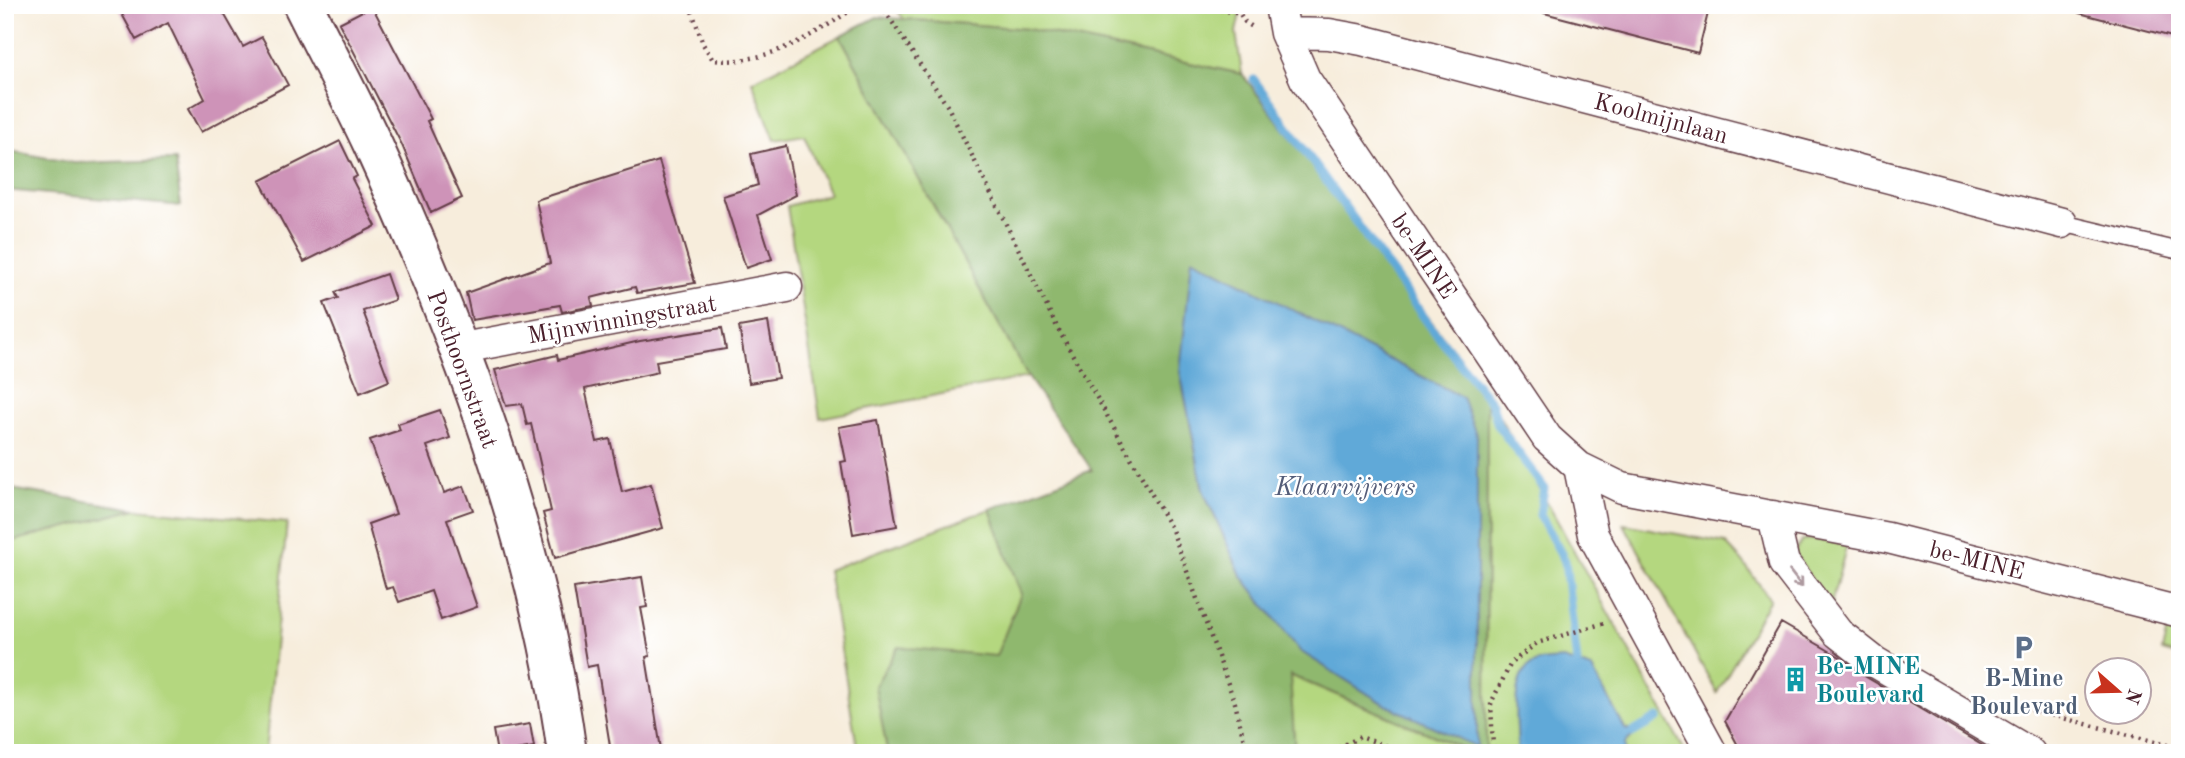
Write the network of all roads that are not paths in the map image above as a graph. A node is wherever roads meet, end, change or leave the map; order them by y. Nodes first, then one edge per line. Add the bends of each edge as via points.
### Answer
1 (303, 5) edge
2 (1271, 22) edge
3 (2062, 223) joint
4 (2180, 251) edge
5 (787, 287) dead end
6 (457, 349) junction
7 (1579, 467) junction
8 (1773, 516) junction
9 (2180, 612) edge
10 (567, 753) edge
11 (1712, 753) edge
12 (2030, 753) edge

1 - 6 street, Posthoornstraat via 371,142
2 - 3 street, Koolmijnlaan via 1362,40
2 - 7 street, be-MINE via 1546,438
3 - 4 lane
5 - 6 street, Mijnwinningstraat
6 - 10 street, Posthoornstraat via 530,569
7 - 8 street, be-MINE via 1622,488
7 - 11 street via 1593,535
8 - 9 street, be-MINE via 1901,541
8 -> 12 street via 1784,563 1838,633 1875,663

